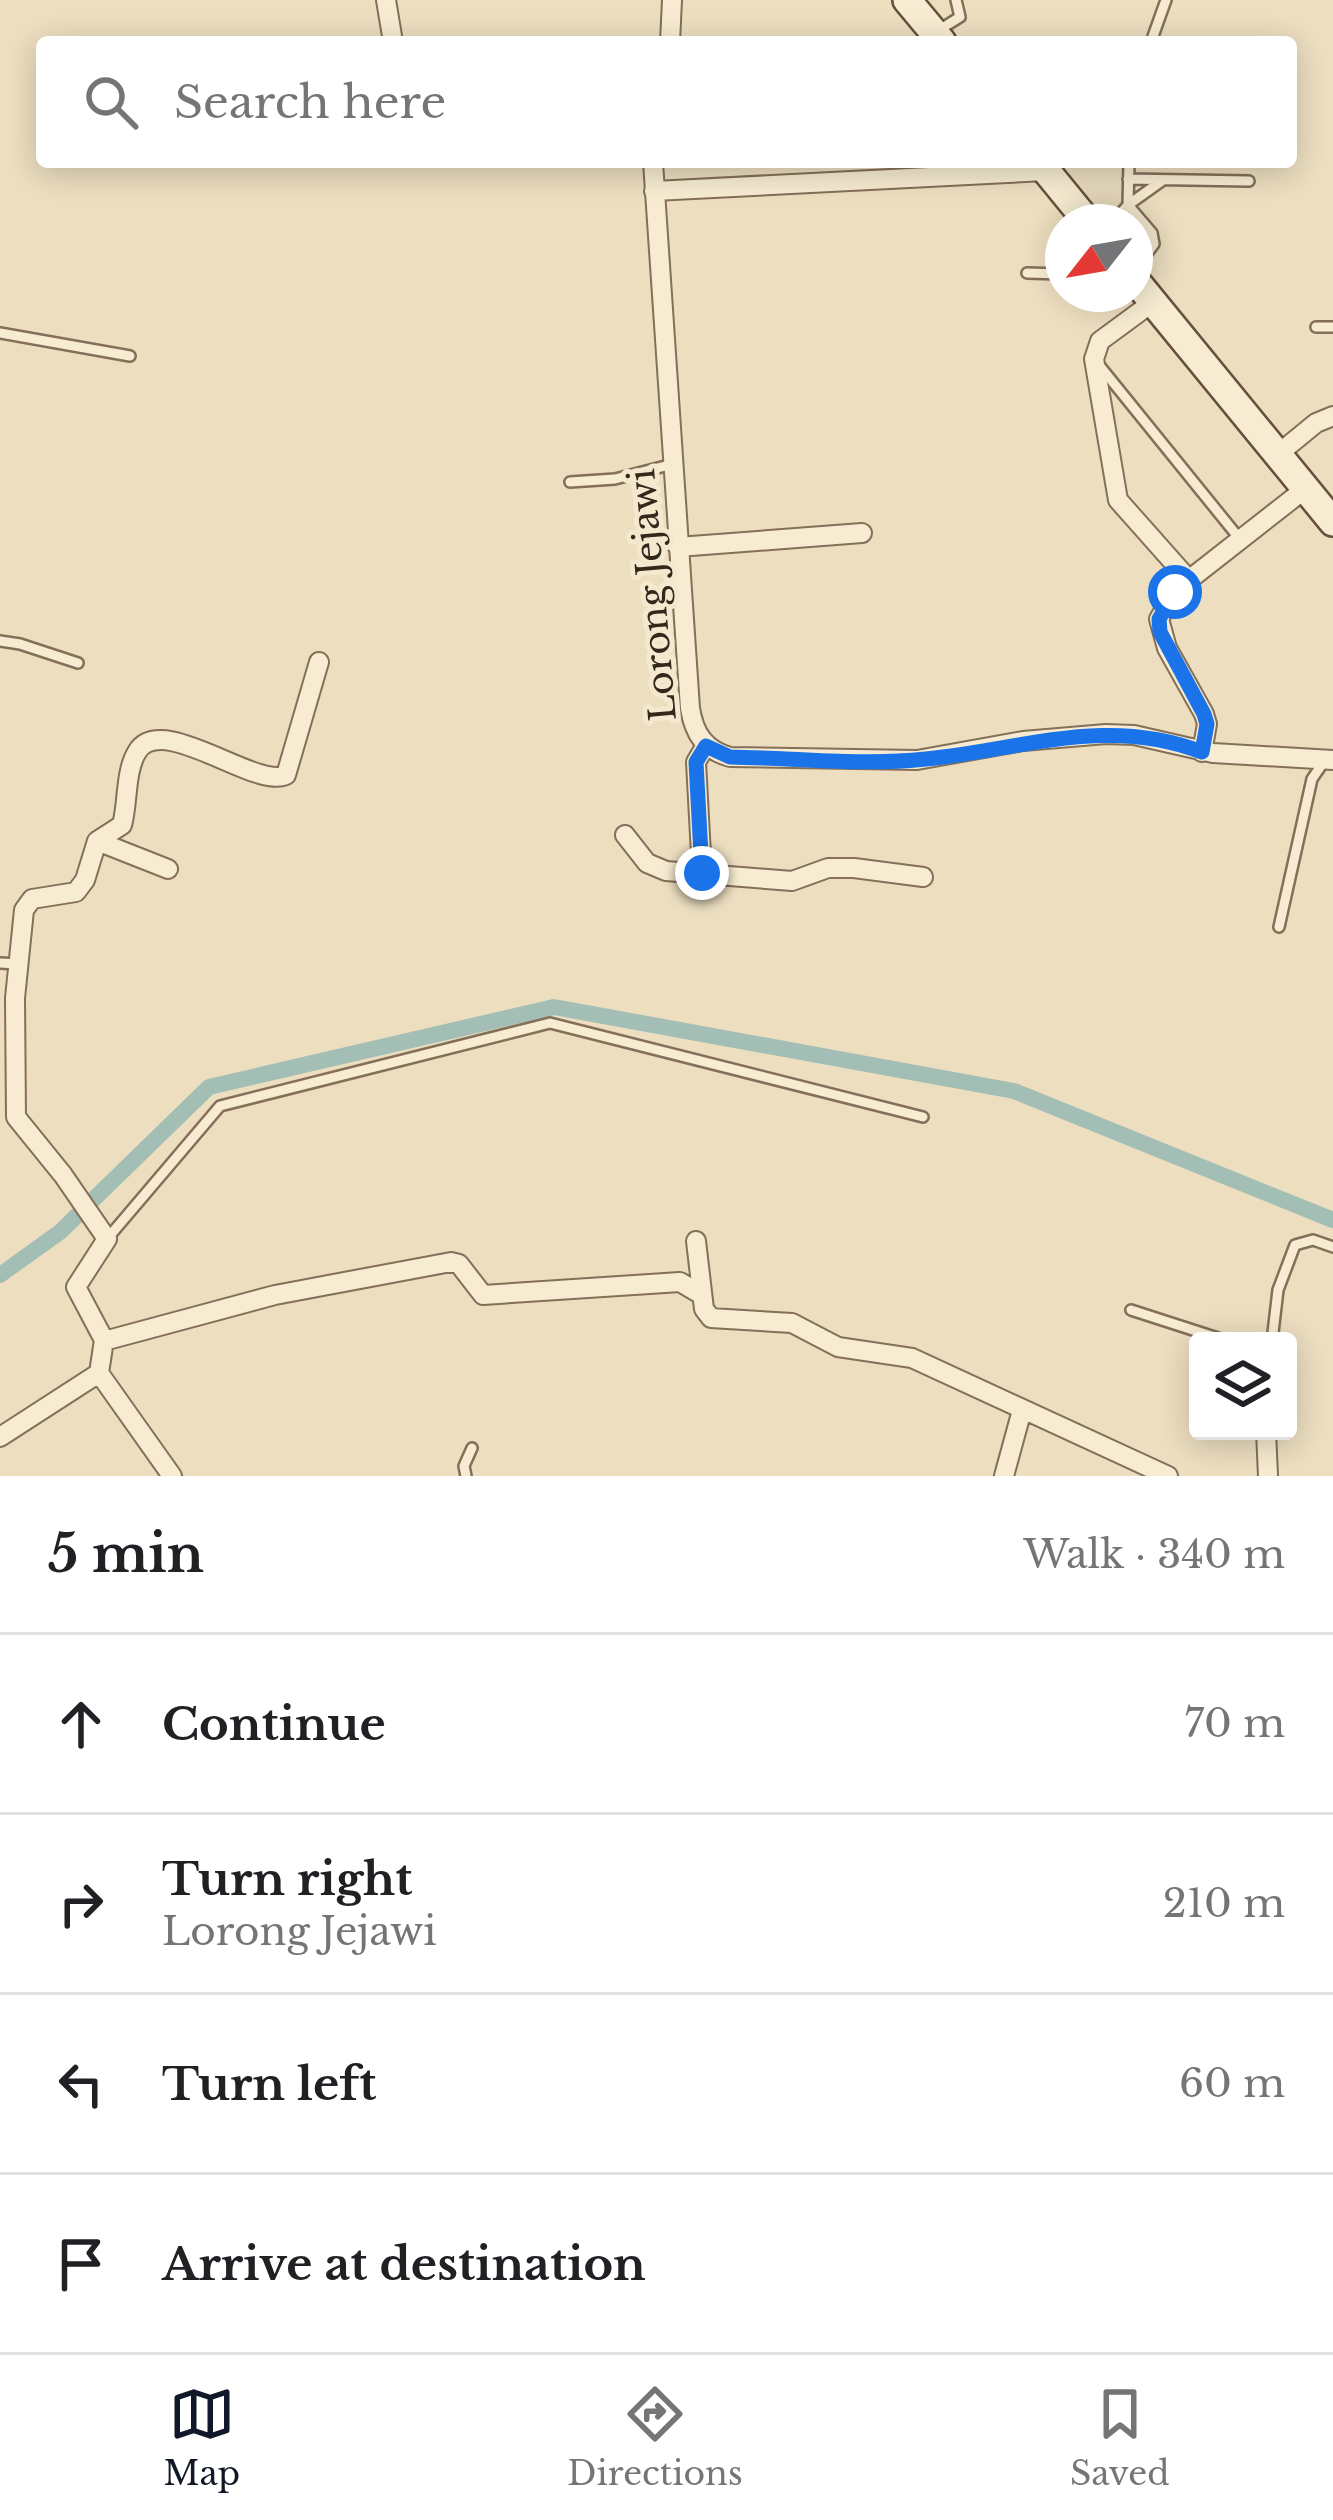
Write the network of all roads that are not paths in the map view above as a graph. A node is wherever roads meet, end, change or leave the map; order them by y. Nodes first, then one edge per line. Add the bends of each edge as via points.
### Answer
1 (386, 0) edge
2 (672, 0) edge
3 (907, 0) edge
4 (956, 0) edge
5 (1166, 0) edge
6 (392, 36) edge
7 (670, 36) edge
8 (936, 36) edge
9 (940, 36) edge
10 (1153, 36) edge
11 (653, 168) edge
12 (1012, 168) edge
13 (1045, 168) edge
14 (1129, 168) edge
15 (1128, 179) junction
16 (1164, 179) junction
17 (1249, 181) dead end
18 (654, 191) junction
19 (1074, 204) edge
20 (1128, 204) edge
21 (1129, 204) edge
22 (1027, 273) dead end
23 (1045, 274) edge
24 (1154, 302) joint
25 (1316, 327) dead end
26 (1333, 327) edge
27 (0, 333) edge
28 (130, 356) dead end
29 (1094, 359) junction
30 (1333, 416) edge
31 (1276, 455) junction
32 (673, 464) junction
33 (570, 482) dead end
34 (1305, 489) junction
35 (1333, 523) edge
36 (862, 533) dead end
37 (1239, 538) junction
38 (678, 547) junction
39 (1189, 580) junction
40 (0, 641) edge
41 (319, 662) dead end
42 (77, 663) dead end
43 (706, 746) junction
44 (1202, 752) junction
45 (1329, 760) edge
46 (625, 836) dead end
47 (97, 841) junction
48 (168, 868) dead end
49 (702, 873) junction
50 (923, 878) dead end
51 (1279, 927) dead end
52 (9, 963) edge
53 (8, 998) edge
54 (923, 1118) dead end
55 (106, 1239) junction
56 (696, 1241) dead end
57 (1333, 1247) edge
58 (702, 1295) junction
59 (1131, 1310) dead end
60 (1199, 1332) edge
61 (1273, 1332) edge
62 (104, 1341) junction
63 (98, 1372) junction
64 (1022, 1410) junction
65 (0, 1436) edge
66 (1266, 1440) edge
67 (472, 1448) dead end
68 (172, 1476) edge
69 (466, 1476) edge
70 (1004, 1476) edge
71 (1168, 1476) edge
72 (1268, 1476) edge

1 - 6 street
2 - 7 street
3 - 8 main road
4 - 9 lane via 960,17
5 - 10 lane
11 - 18 street, Lorong Jejawi
12 - 18 street
13 - 19 main road
14 - 15 lane
15 - 16 lane
15 - 20 lane
16 - 17 lane
16 - 21 lane
18 - 32 street, Lorong Jejawi
22 - 23 lane
24 - 29 street via 1100,341
24 - 31 main road
25 - 26 lane
27 - 28 lane
29 - 37 lane
29 - 39 street via 1118,500
30 - 31 street
31 - 34 main road
32 - 33 lane
32 - 38 street, Lorong Jejawi
34 - 35 main road
34 - 37 street
36 - 38 street
37 - 39 street
38 - 43 street, Lorong Jejawi via 689,708
39 - 44 street via 1159,619 1204,714
40 - 42 lane
41 - 47 street via 286,775 273,778 197,748 146,743 135,754 122,826
43 - 44 street, Lorong Jejawi via 730,757 917,760 1106,734
43 - 49 street via 696,762
44 - 45 street, Lorong Jejawi
45 - 51 lane via 1312,779
46 - 49 street via 656,868
47 - 48 street
47 - 52 street via 76,892 28,901
49 - 50 street via 792,881 854,868
52 - 53 street
53 - 55 street via 16,1117
54 - 55 lane via 550,1023 220,1106
55 - 62 street via 76,1291
56 - 58 street
57 - 61 lane via 1294,1245
58 - 62 street via 680,1282 487,1295 451,1262 275,1294
58 - 64 street via 711,1318 792,1323 838,1346 912,1358
59 - 60 lane
62 - 63 street
63 - 65 street
63 - 68 street
64 - 70 street
64 - 71 street
66 - 72 street
67 - 69 lane

